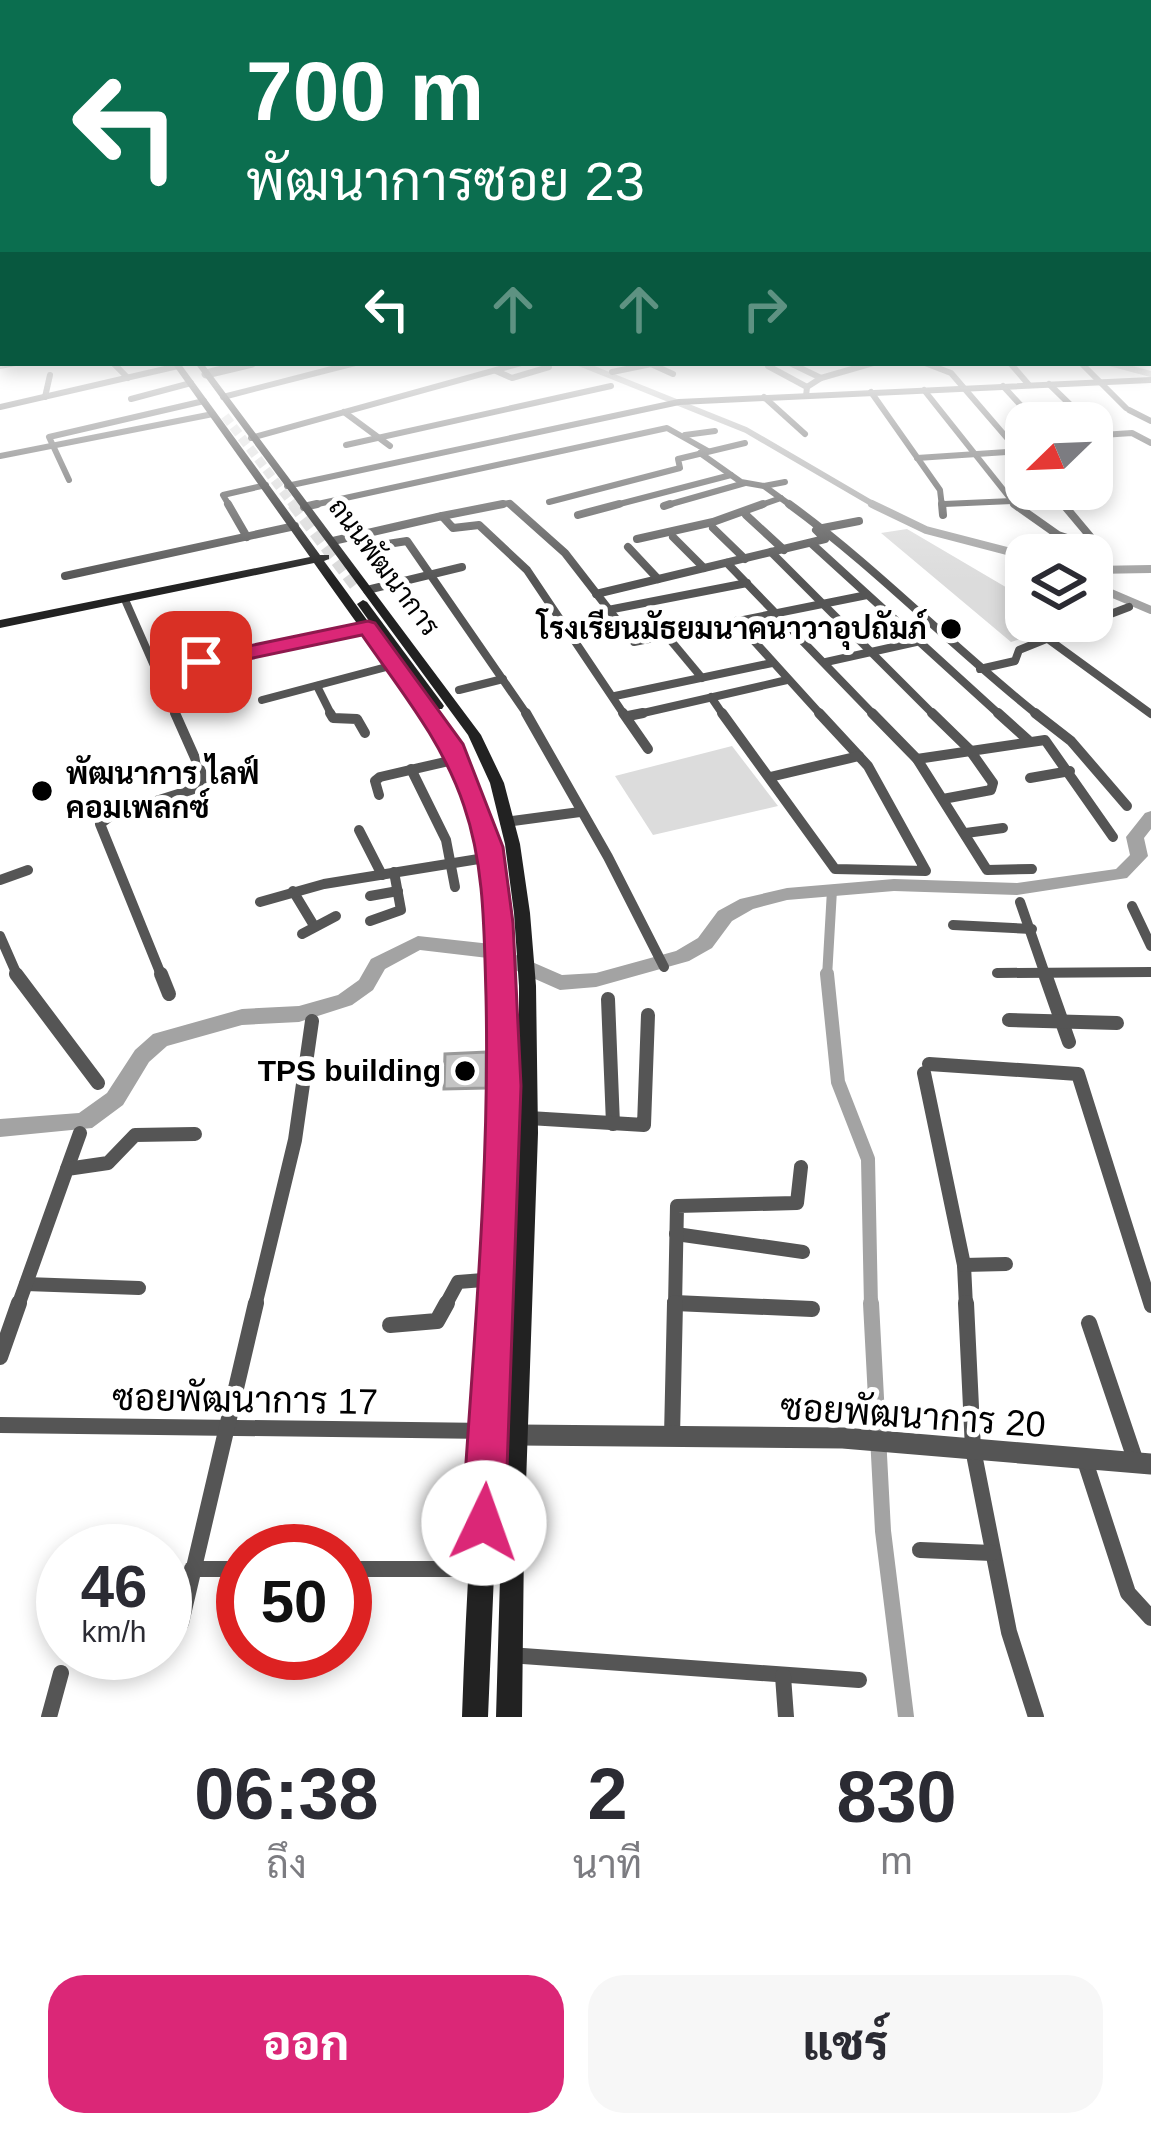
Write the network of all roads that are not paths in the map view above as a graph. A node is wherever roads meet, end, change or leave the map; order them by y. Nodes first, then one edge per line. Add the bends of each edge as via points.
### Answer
1 (123, 420) edge
2 (200, 420) edge
3 (225, 420) edge
4 (227, 420) edge
5 (315, 420) edge
6 (356, 420) edge
7 (456, 420) edge
8 (594, 420) edge
9 (790, 420) edge
10 (891, 420) edge
11 (948, 420) edge
12 (89, 428) junction
13 (715, 431) dead end
14 (805, 434) dead end
15 (1113, 434) edge
16 (685, 435) junction
17 (380, 437) junction
18 (251, 438) junction
19 (98, 439) junction
20 (745, 443) dead end
21 (1151, 443) edge
22 (346, 445) dead end
23 (390, 446) dead end
24 (51, 449) junction
25 (704, 452) junction
26 (976, 454) junction
27 (1005, 454) edge
28 (0, 456) edge
29 (917, 458) junction
30 (731, 476) junction
31 (69, 480) dead end
32 (785, 482) dead end
33 (745, 483) junction
34 (266, 485) junction
35 (287, 486) junction
36 (764, 486) junction
37 (1005, 492) edge
38 (782, 501) junction
39 (550, 502) dead end
40 (1005, 502) edge
41 (664, 506) dead end
42 (304, 507) junction
43 (1020, 510) edge
44 (1067, 510) edge
45 (578, 515) dead end
46 (746, 515) dead end
47 (442, 516) junction
48 (859, 521) dead end
49 (295, 526) junction
50 (712, 528) dead end
51 (823, 529) junction
52 (248, 537) junction
53 (673, 537) dead end
54 (637, 539) dead end
55 (812, 544) junction
56 (380, 545) dead end
57 (335, 547) junction
58 (628, 547) dead end
59 (784, 550) junction
60 (771, 553) junction
61 (315, 555) junction
62 (745, 559) junction
63 (727, 563) junction
64 (461, 567) dead end
65 (704, 568) junction
66 (245, 569) junction
67 (434, 574) junction
68 (65, 576) dead end
69 (658, 580) junction
70 (747, 583) junction
71 (357, 589) junction
72 (151, 594) junction
73 (596, 594) junction
74 (867, 595) junction
75 (126, 602) junction
76 (821, 604) junction
77 (1129, 607) dead end
78 (608, 610) junction
79 (776, 612) junction
80 (1113, 613) edge
81 (736, 621) junction
82 (0, 622) edge
83 (368, 628) junction
84 (667, 636) junction
85 (916, 642) junction
86 (1040, 642) edge
87 (1052, 642) edge
88 (871, 652) junction
89 (201, 662) dead end
90 (826, 662) junction
91 (772, 663) junction
92 (394, 665) junction
93 (980, 669) junction
94 (702, 678) junction
95 (503, 679) junction
96 (787, 680) junction
97 (317, 686) junction
98 (460, 690) dead end
99 (615, 696) junction
100 (710, 697) junction
101 (262, 700) dead end
102 (1151, 714) edge
103 (628, 716) junction
104 (365, 733) dead end
105 (1028, 740) junction
106 (647, 749) dead end
107 (970, 749) junction
108 (859, 756) junction
109 (458, 759) junction
110 (917, 759) junction
111 (256, 769) dead end
112 (411, 769) junction
113 (1070, 771) junction
114 (770, 777) junction
115 (1030, 778) dead end
116 (208, 787) junction
117 (379, 795) dead end
118 (944, 799) junction
119 (1127, 806) dead end
120 (580, 812) junction
121 (505, 818) junction
122 (1003, 828) dead end
123 (359, 830) dead end
124 (966, 833) junction
125 (1113, 837) dead end
126 (490, 852) junction
127 (452, 863) junction
128 (28, 869) dead end
129 (1032, 869) dead end
130 (388, 874) junction
131 (0, 880) edge
132 (455, 887) dead end
133 (293, 891) junction
134 (398, 891) junction
135 (370, 896) dead end
136 (260, 902) dead end
137 (1020, 902) dead end
138 (1132, 906) dead end
139 (336, 916) dead end
140 (370, 921) dead end
141 (313, 924) junction
142 (953, 925) dead end
143 (1032, 929) junction
144 (302, 934) dead end
145 (0, 936) edge
146 (1151, 946) edge
147 (661, 962) dead end
148 (1045, 970) junction
149 (1151, 972) edge
150 (997, 973) dead end
151 (17, 976) junction
152 (0, 983) edge
153 (169, 994) dead end
154 (608, 999) dead end
155 (649, 1015) dead end
156 (1062, 1019) junction
157 (1009, 1020) dead end
158 (312, 1021) dead end
159 (1118, 1023) dead end
160 (1069, 1042) dead end
161 (98, 1083) dead end
162 (529, 1118) junction
163 (613, 1124) junction
164 (80, 1132) dead end
165 (195, 1134) dead end
166 (801, 1167) dead end
167 (67, 1169) junction
168 (676, 1234) junction
169 (803, 1252) dead end
170 (964, 1264) junction
171 (1006, 1264) dead end
172 (496, 1280) junction
173 (26, 1284) junction
174 (140, 1288) dead end
175 (675, 1303) junction
176 (1151, 1307) edge
177 (812, 1309) dead end
178 (1089, 1323) dead end
179 (390, 1325) dead end
180 (0, 1357) edge
181 (0, 1425) edge
182 (223, 1430) junction
183 (489, 1430) junction
184 (519, 1435) junction
185 (671, 1439) junction
186 (973, 1449) junction
187 (1085, 1461) junction
188 (1144, 1463) edge
189 (920, 1550) dead end
190 (992, 1553) junction
191 (192, 1569) joint
192 (216, 1569) edge
193 (372, 1569) edge
194 (481, 1569) junction
195 (1151, 1618) edge
196 (509, 1655) junction
197 (783, 1676) junction
198 (59, 1680) edge
199 (859, 1680) dead end
200 (49, 1717) edge
201 (475, 1717) edge
202 (508, 1717) edge
203 (786, 1717) edge
204 (1036, 1717) edge

1 - 12 street
2 - 19 street
3 - 34 main road, ถนนพัฒนาการ
4 - 18 main road, ถนนพัฒนาการ
5 - 18 street
6 - 17 street
7 - 17 street
8 - 35 street
9 - 14 street
10 - 29 street
11 - 26 street
12 - 19 street
12 - 24 street via 49,437
13 - 16 street
15 - 21 street
16 - 25 street
16 - 42 street via 667,428
17 - 22 street
17 - 23 street
18 - 35 main road, ถนนพัฒนาการ
19 - 24 street
20 - 25 street
24 - 28 street
24 - 31 street
25 - 30 street
25 - 39 street via 679,459 680,468
26 - 27 street
26 - 29 street
26 - 37 street
29 - 40 street via 943,509
30 - 33 street
30 - 45 street
32 - 36 street
33 - 36 street
33 - 41 street
34 - 49 main road, ถนนพัฒนาการ
34 - 52 street via 223,495
35 - 42 main road, ถนนพัฒนาการ
36 - 38 street
38 - 51 street
38 - 54 street
38 - 55 street via 824,538
42 - 57 main road, ถนนพัฒนาการ
43 - 44 street via 1090,546
46 - 59 street
47 - 57 street
47 - 73 street via 509,503
47 - 99 street via 455,528 479,525 527,570
48 - 51 street
49 - 52 street
49 - 61 main road, ถนนพัฒนาการ
50 - 62 street
51 - 93 street
52 - 68 street
53 - 65 street
55 - 59 street
55 - 74 street
56 - 67 street via 407,541
57 - 61 main road
57 - 71 main road, ถนนพัฒนาการ
58 - 69 street
59 - 60 street
60 - 62 street
60 - 76 street
61 - 66 main road
61 - 71 main road, ถนนพัฒนาการ
62 - 63 street
63 - 65 street
63 - 70 street
64 - 67 street
65 - 69 street
66 - 72 main road
66 - 82 main road
67 - 71 street
67 - 95 street
69 - 73 street
70 - 78 street
70 - 79 street
71 - 83 main road, ถนนพัฒนาการ
71 - 121 main road, ถนนพัฒนาการ via 482,747
71 - 126 main road, ถนนพัฒนาการ via 467,753
72 - 75 main road
72 - 82 main road
73 - 78 street
74 - 76 street
74 - 85 street
75 - 82 main road
75 - 116 street
76 - 79 street
76 - 88 street
77 - 80 street
78 - 84 street via 632,642
79 - 81 street
79 - 90 street
81 - 84 street
81 - 91 street
83 - 89 street
83 - 92 main road, ถนนพัฒนาการ
84 - 94 street
85 - 88 street
85 - 105 street
86 - 93 street via 1019,650 1017,660
87 - 102 street
88 - 90 street
88 - 107 street
90 - 110 street
91 - 94 street
91 - 96 street
92 - 97 street
92 - 109 main road, ถนนพัฒนาการ
93 - 119 street via 1071,742
94 - 99 street
95 - 98 street
95 - 120 street
96 - 100 street
96 - 108 street
97 - 101 street
97 - 104 street via 333,718 358,719
99 - 103 street
100 - 103 street
100 - 114 street
103 - 106 street
105 - 107 street
105 - 113 street via 1048,742
107 - 110 street
107 - 118 street via 994,788
108 - 114 street
108 - 114 street via 924,872 835,869
109 - 112 street
109 - 126 main road, ถนนพัฒนาการ
110 - 118 street
111 - 116 street
112 - 117 street via 376,779
112 - 127 street
113 - 115 street
113 - 125 street
116 - 153 street via 112,815 98,828
118 - 124 street
120 - 121 street
120 - 147 street
121 - 162 main road, ถนนพัฒนาการ via 524,954
122 - 124 street
123 - 130 street
124 - 129 street via 990,873
126 - 127 street
126 - 172 main road, ถนนพัฒนาการ via 504,1130
127 - 130 street
127 - 132 street
128 - 131 street
130 - 133 street
130 - 134 street
133 - 136 street
133 - 141 street
134 - 135 street
134 - 140 street via 400,910
137 - 143 street
138 - 146 street
139 - 141 street
141 - 144 street
142 - 143 street
143 - 148 street
145 - 151 street
148 - 149 street
148 - 150 street
148 - 156 street
151 - 152 street
151 - 161 street
154 - 163 street
155 - 163 street via 646,1123
156 - 157 street
156 - 159 street
156 - 160 street
158 - 182 street via 289,1169
162 - 163 street
162 - 184 main road, ถนนพัฒนาการ
164 - 167 street
165 - 167 street via 135,1135 108,1163
166 - 168 street via 800,1202 680,1205
167 - 173 street
168 - 169 street
168 - 175 street
170 - 171 street
170 - 176 street via 926,1068 1078,1074
170 - 186 street
172 - 179 street via 458,1282 437,1321
172 - 183 main road, ถนนพัฒนาการ
173 - 174 street
173 - 180 street
175 - 177 street
175 - 185 street
178 - 188 street
181 - 182 street, ซอยพัฒนาการ 17
182 - 183 street, ซอยพัฒนาการ 17
182 - 191 street
183 - 194 main road, ถนนพัฒนาการ
184 - 185 street, ซอยพัฒนาการ 20
184 - 196 main road, ถนนพัฒนาการ
185 - 186 street, ซอยพัฒนาการ 20 via 843,1438
186 - 187 street, ซอยพัฒนาการ 20
186 - 190 street
187 - 188 street, ซอยพัฒนาการ 20
187 - 195 street via 1128,1593
189 - 190 street
190 - 204 street
191 - 192 street
193 - 194 street
194 - 201 main road, ถนนพัฒนาการ
196 - 197 street
196 - 202 main road, ถนนพัฒนาการ
197 - 199 street
197 - 203 street
198 - 200 street

